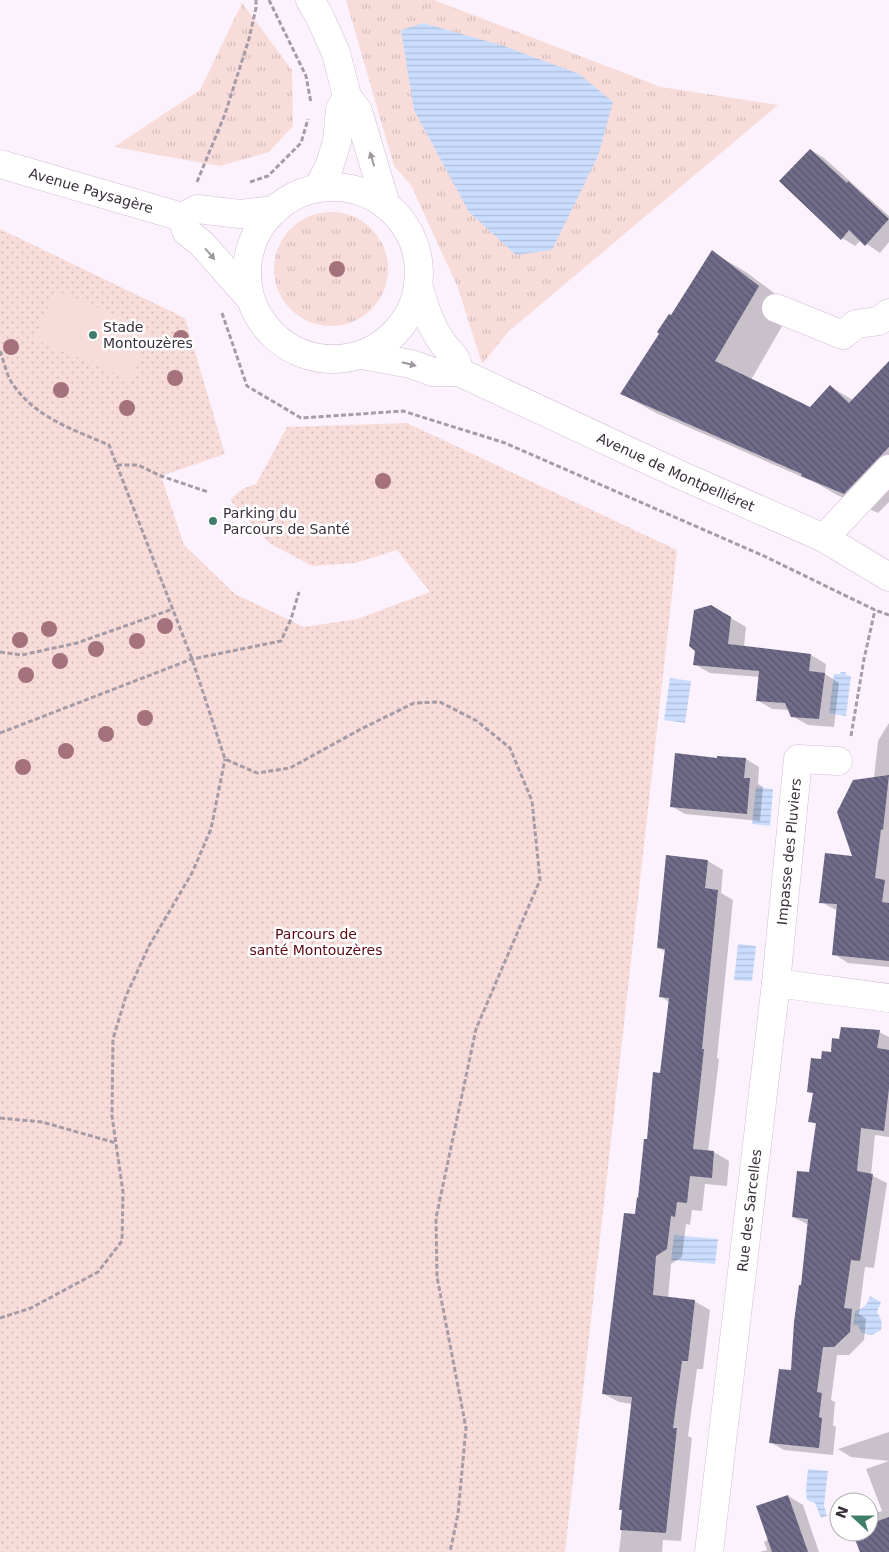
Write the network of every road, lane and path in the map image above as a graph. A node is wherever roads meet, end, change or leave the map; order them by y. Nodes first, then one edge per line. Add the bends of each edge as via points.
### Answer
1 (256, 0) edge
2 (310, 0) edge
3 (347, 96) junction
4 (0, 164) edge
5 (195, 186) dead end
6 (318, 188) junction
7 (386, 205) junction
8 (274, 210) junction
9 (182, 216) junction
10 (418, 285) junction
11 (250, 298) junction
12 (776, 308) dead end
13 (889, 313) edge
14 (0, 351) edge
15 (361, 355) junction
16 (459, 372) junction
17 (116, 465) junction
18 (889, 469) edge
19 (208, 492) dead end
20 (824, 538) junction
21 (889, 577) edge
22 (300, 592) dead end
23 (173, 609) junction
24 (875, 610) dead end
25 (0, 652) edge
26 (192, 659) junction
27 (0, 733) edge
28 (225, 759) junction
29 (838, 760) joint
30 (776, 983) junction
31 (889, 998) edge
32 (0, 1118) edge
33 (116, 1143) junction
34 (0, 1318) edge
35 (450, 1552) edge
36 (709, 1552) edge

1 - 5 path via 249,39 225,114
2 - 3 street via 336,53
3 - 6 street via 340,109 337,142
7 -> 3 street via 358,111
4 - 9 street, Avenue Paysagère
6 - 7 street via 342,188 365,193
6 - 8 street via 294,196
7 - 10 street via 402,222 413,241
8 - 9 street via 240,214 197,209
8 - 11 street via 259,229 249,251 246,274
9 -> 11 street via 186,231 202,244
10 - 15 street via 412,308 399,328 382,344
10 - 16 street via 429,319 440,340 457,359
11 - 15 street via 259,319 274,337 293,350 315,358 338,360
12 - 13 street via 843,336 856,324 879,321
14 - 17 path via 12,383 30,405 59,424 108,445
15 -> 16 street, Avenue de Montpelliéret via 411,364 433,372
16 - 20 street, Avenue de Montpelliéret
17 - 19 path via 138,465
17 - 23 path
18 - 20 street
20 - 21 street, Avenue de Montpelliéret
22 - 26 path via 281,641
23 - 25 path via 77,642 22,655
23 - 26 path
24 - 29 path via 851,739
26 - 27 path
26 - 28 path
28 - 33 path via 211,829 192,873 145,954 126,996 113,1038 112,1116
28 - 35 path via 256,772 290,768 414,703 440,702 476,721 510,748 532,801 540,880 476,1029 436,1218 437,1277 466,1428 458,1514
29 - 30 street, Impasse des Pluviers via 798,759
30 - 31 street
30 - 36 street, Rue des Sarcelles
32 - 33 path via 42,1122
33 - 34 path via 123,1192 122,1241 98,1272 31,1308

